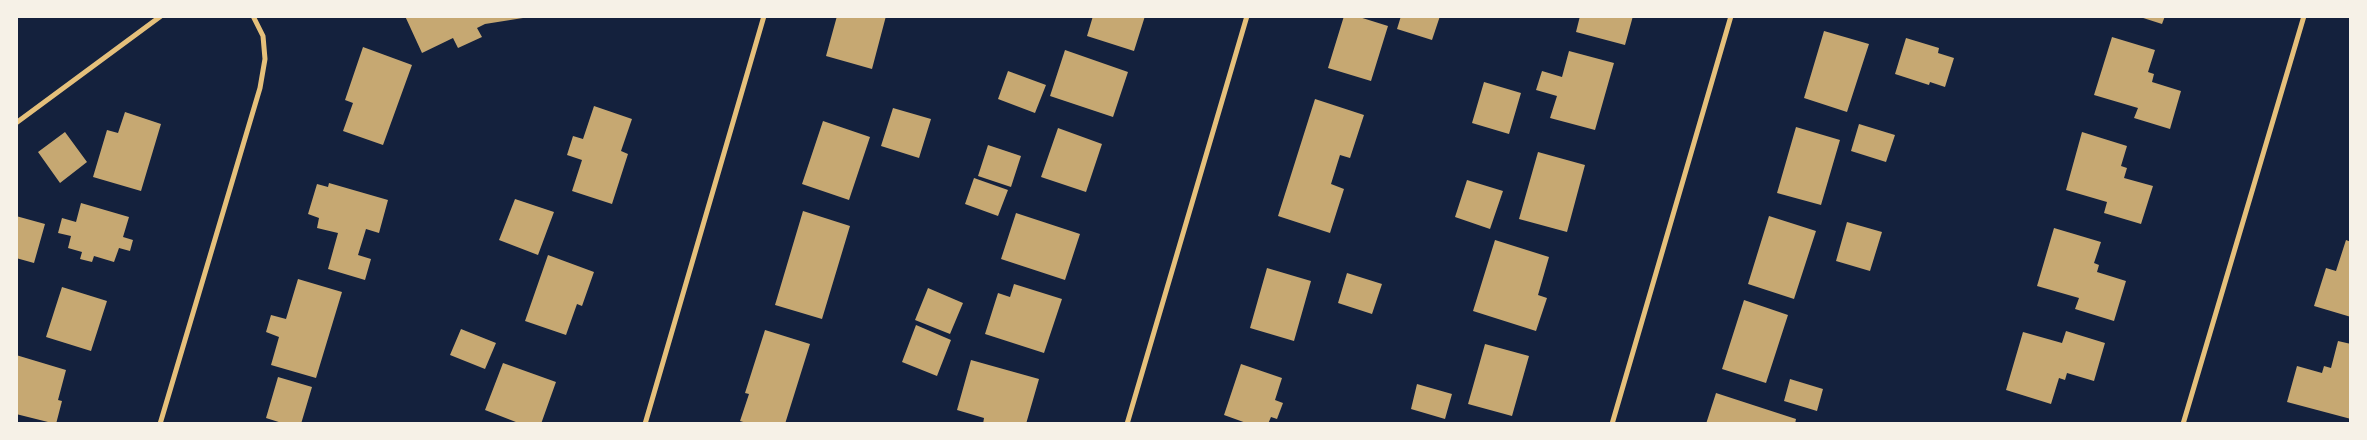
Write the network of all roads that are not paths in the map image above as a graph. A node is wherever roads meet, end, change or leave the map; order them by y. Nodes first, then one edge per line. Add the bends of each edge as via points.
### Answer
1 (161, 16) edge
2 (253, 16) edge
3 (764, 16) edge
4 (1247, 16) edge
5 (1731, 16) edge
6 (2304, 16) edge
7 (16, 123) edge
8 (160, 424) edge
9 (645, 424) edge
10 (1127, 424) edge
11 (1612, 424) edge
12 (2183, 424) edge

1 - 7 street
2 - 8 street via 263,36 266,58 260,88
3 - 9 street
4 - 10 street
5 - 11 street
6 - 12 street

